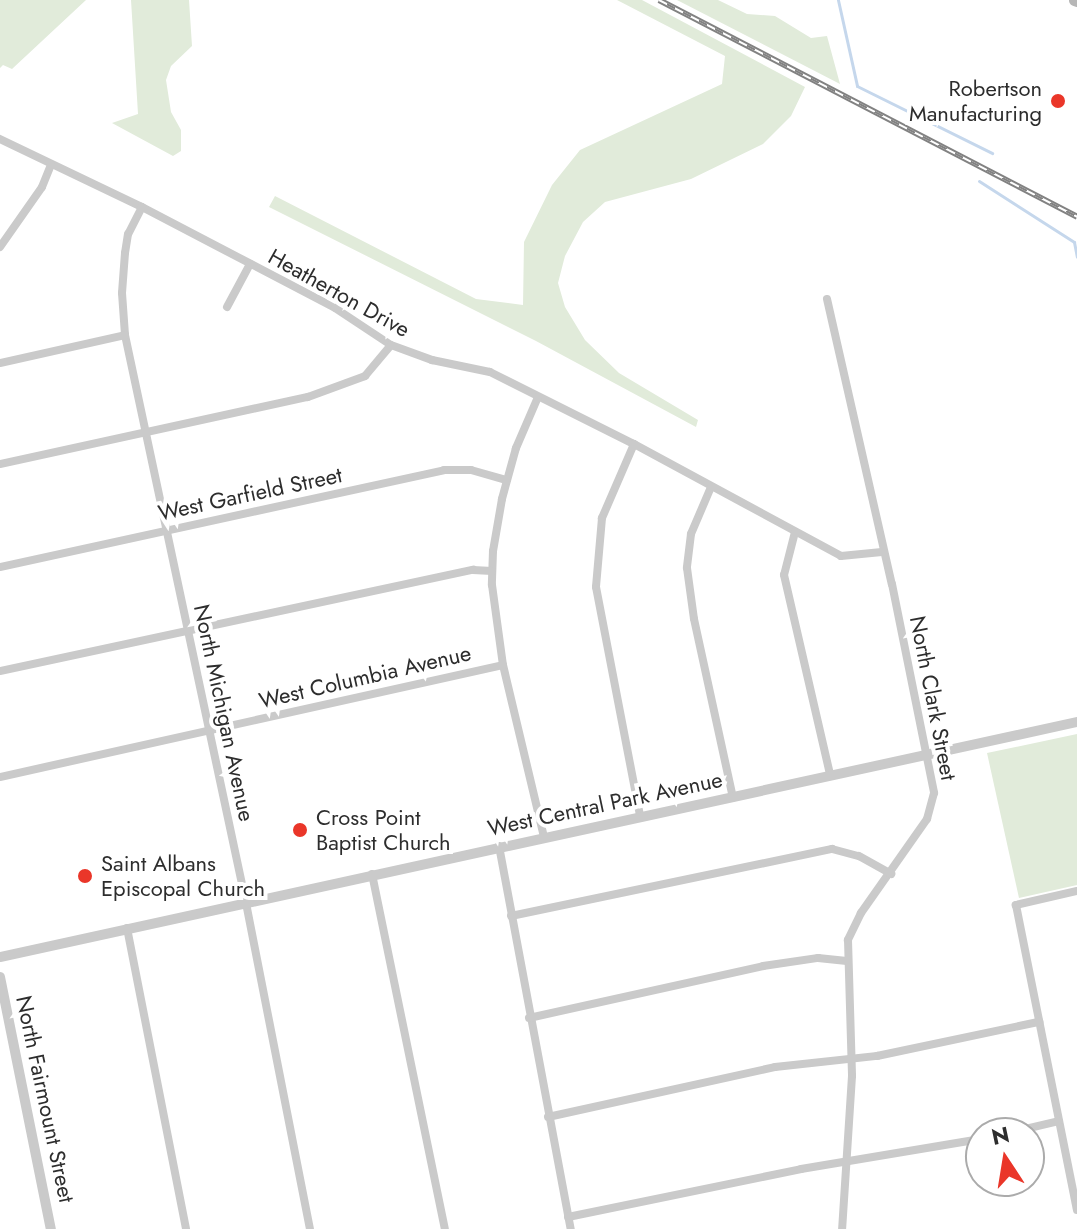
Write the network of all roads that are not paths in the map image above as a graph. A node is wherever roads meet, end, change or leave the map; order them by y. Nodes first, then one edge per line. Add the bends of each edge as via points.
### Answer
1 (0, 139) edge
2 (51, 165) junction
3 (142, 207) junction
4 (0, 247) edge
5 (250, 264) junction
6 (827, 299) dead end
7 (227, 307) dead end
8 (125, 335) junction
9 (391, 345) junction
10 (0, 363) edge
11 (538, 397) junction
12 (145, 431) junction
13 (634, 444) junction
14 (0, 464) edge
15 (507, 480) junction
16 (711, 487) junction
17 (166, 530) junction
18 (795, 532) junction
19 (882, 552) junction
20 (0, 567) edge
21 (492, 571) junction
22 (188, 630) junction
23 (503, 665) junction
24 (0, 671) edge
25 (1077, 722) edge
26 (209, 731) junction
27 (927, 754) junction
28 (830, 775) junction
29 (0, 777) edge
30 (733, 798) junction
31 (640, 816) junction
32 (544, 837) junction
33 (499, 846) junction
34 (372, 874) junction
35 (891, 874) junction
36 (1077, 891) edge
37 (246, 903) junction
38 (511, 916) junction
39 (127, 928) junction
40 (0, 957) edge
41 (847, 961) junction
42 (0, 977) edge
43 (529, 1018) junction
44 (1039, 1022) junction
45 (852, 1059) junction
46 (548, 1117) junction
47 (1059, 1121) junction
48 (1045, 1124) edge
49 (965, 1142) edge
50 (847, 1163) junction
51 (1077, 1210) edge
52 (568, 1217) junction
53 (51, 1229) edge
54 (186, 1229) edge
55 (310, 1229) edge
56 (445, 1229) edge
57 (571, 1229) edge
58 (842, 1229) edge

1 - 2 street, Heatherton Drive
2 - 3 street, Heatherton Drive
2 - 4 street
3 - 5 street, Heatherton Drive
3 - 8 street, North Michigan Avenue via 125,253
5 - 7 street
5 - 9 street, Heatherton Drive via 335,308
6 - 19 street, North Clark Street
8 - 10 street
8 - 12 street, North Michigan Avenue
9 - 11 street, Heatherton Drive via 490,372
9 - 12 street via 365,376 343,386
11 - 13 street, Heatherton Drive
11 - 15 street
12 - 14 street
12 - 17 street, North Michigan Avenue
13 - 16 street, Heatherton Drive
13 - 31 street via 602,518 596,587
15 - 17 street, West Garfield Street via 471,470 444,470
15 - 21 street
16 - 18 street, Heatherton Drive
16 - 30 street via 691,534 687,568
17 - 20 street, West Garfield Street
17 - 22 street, North Michigan Avenue
18 - 19 street, Heatherton Drive via 841,556
18 - 28 street via 784,575
19 - 27 street, North Clark Street
21 - 22 street via 473,570
21 - 23 street
22 - 24 street
22 - 26 street, North Michigan Avenue
23 - 26 street, West Columbia Avenue
23 - 32 street
25 - 27 street, West Central Park Avenue
26 - 29 street, West Columbia Avenue
26 - 37 street, North Michigan Avenue
27 - 28 street, West Central Park Avenue
27 - 35 street, North Clark Street via 934,793 927,819
28 - 30 street, West Central Park Avenue
30 - 31 street, West Central Park Avenue
31 - 32 street, West Central Park Avenue
32 - 33 street, West Central Park Avenue
33 - 34 street, West Central Park Avenue
33 - 38 street
34 - 37 street, West Central Park Avenue
34 - 56 street
35 - 38 street via 859,856 832,849
35 - 41 street, North Clark Street via 853,927
36 - 44 street via 1016,905
37 - 39 street, West Central Park Avenue
37 - 55 street, North Michigan Avenue
38 - 43 street
39 - 40 street, West Central Park Avenue
39 - 54 street
41 - 43 street via 777,963
41 - 45 street, North Clark Street
42 - 53 street, North Fairmount Street
43 - 46 street
44 - 45 street
44 - 47 street
45 - 46 street via 775,1067
45 - 50 street, North Clark Street
46 - 52 street
47 - 48 street
47 - 51 street
49 - 50 street
50 - 52 street
50 - 58 street, North Clark Street
52 - 57 street

